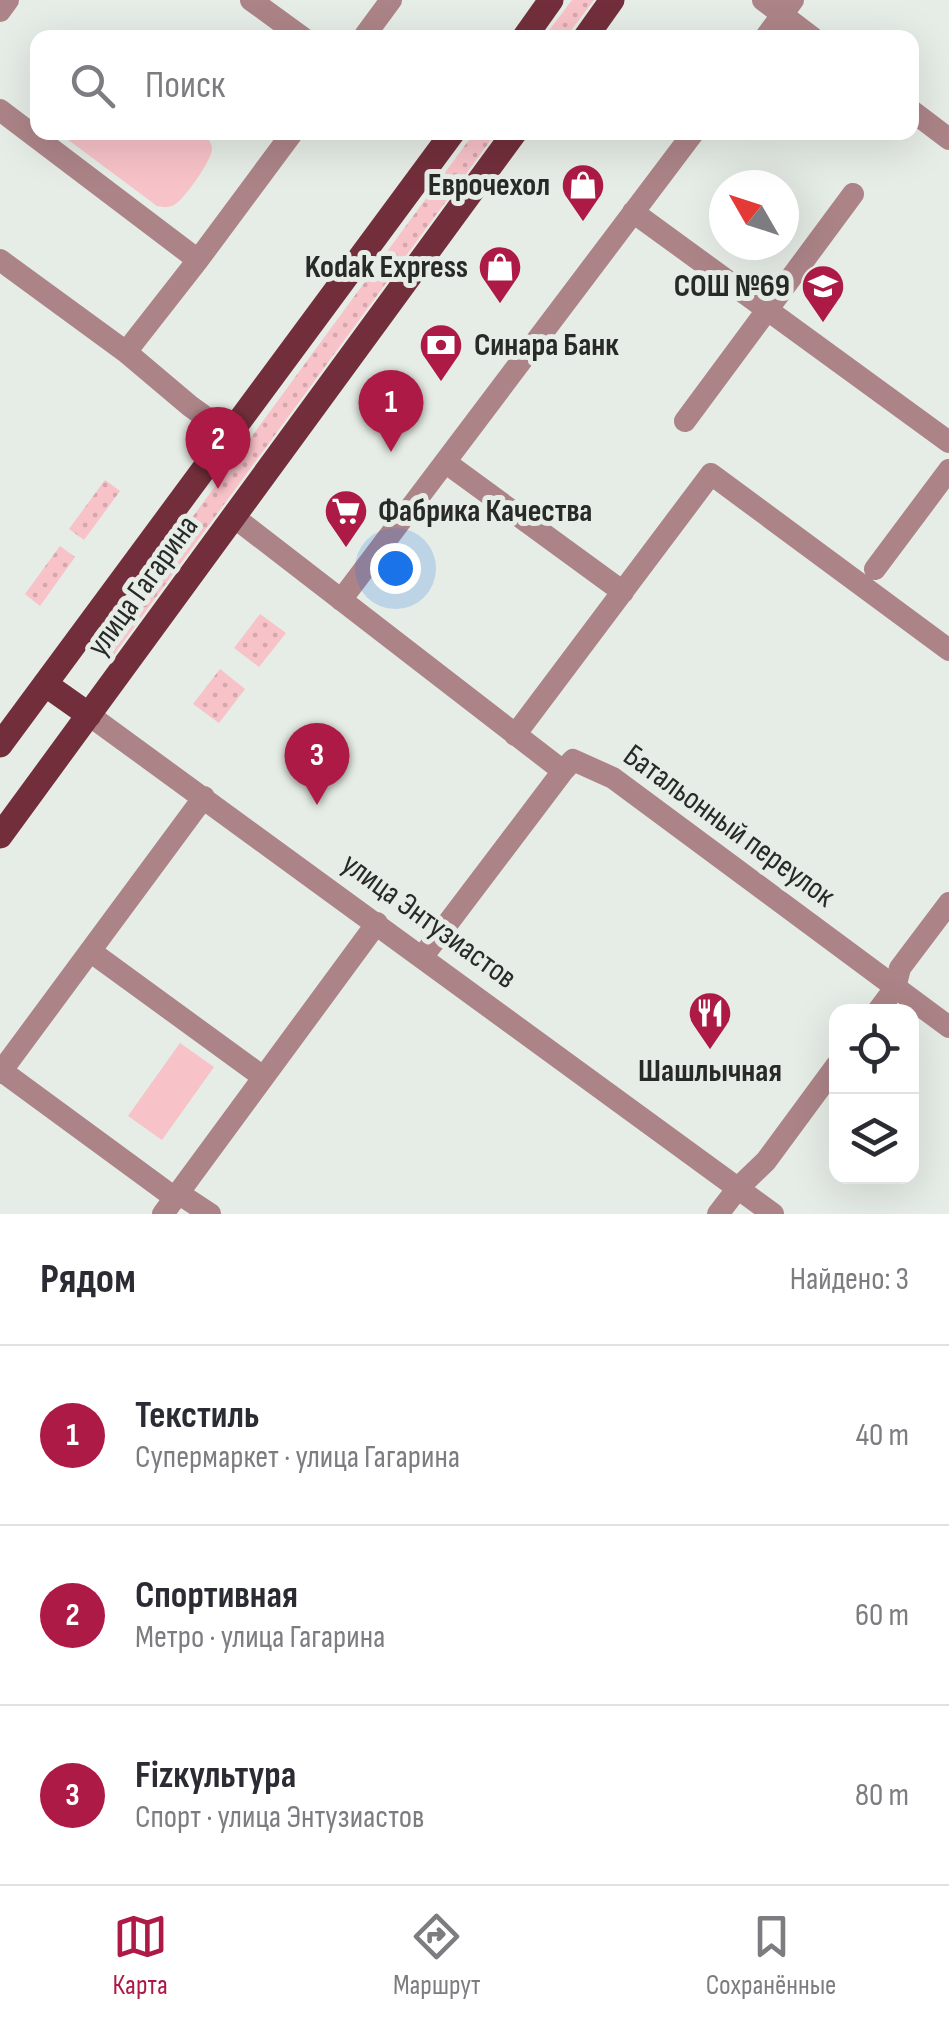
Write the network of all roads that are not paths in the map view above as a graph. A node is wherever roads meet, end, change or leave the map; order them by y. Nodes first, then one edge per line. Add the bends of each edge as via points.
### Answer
1 (8, 0) edge
2 (251, 0) edge
3 (390, 0) edge
4 (552, 0) edge
5 (612, 0) edge
6 (780, 5) edge
7 (0, 11) edge
8 (292, 30) edge
9 (369, 30) edge
10 (530, 30) edge
11 (591, 30) edge
12 (769, 30) edge
13 (806, 30) edge
14 (0, 110) edge
15 (919, 116) edge
16 (30, 133) edge
17 (949, 139) edge
18 (40, 140) edge
19 (286, 140) edge
20 (447, 140) edge
21 (509, 140) edge
22 (688, 140) edge
23 (853, 194) dead end
24 (633, 212) junction
25 (0, 260) edge
26 (198, 260) junction
27 (767, 310) junction
28 (126, 352) junction
29 (686, 421) dead end
30 (229, 434) junction
31 (949, 442) edge
32 (445, 462) junction
33 (949, 470) edge
34 (234, 517) junction
35 (875, 569) dead end
36 (623, 592) junction
37 (341, 600) junction
38 (949, 650) edge
39 (45, 684) junction
40 (89, 714) junction
41 (4, 731) edge
42 (515, 735) junction
43 (562, 771) junction
44 (204, 797) junction
45 (0, 836) edge
46 (949, 903) edge
47 (377, 923) junction
48 (90, 951) junction
49 (423, 956) junction
50 (895, 988) junction
51 (884, 1004) edge
52 (949, 1027) edge
53 (1, 1072) edge
54 (829, 1076) edge
55 (264, 1077) junction
56 (738, 1188) junction
57 (172, 1201) edge
58 (210, 1214) edge
59 (718, 1214) edge
60 (773, 1214) edge

1 - 7 street
2 - 8 street
3 - 9 street
4 - 10 main road
5 - 11 main road
6 - 12 street
6 - 13 street
14 - 16 street
15 - 17 street
18 - 26 street
19 - 26 street
20 - 30 main road, улица Гагарина
21 - 34 main road, улица Гагарина
22 - 24 street
23 - 27 street
24 - 27 street
24 - 32 street
25 - 28 street
26 - 28 street
27 - 29 street
27 - 31 street
28 - 30 street
30 - 39 main road, улица Гагарина
32 - 36 street
32 - 37 street
33 - 35 street
34 - 37 street
34 - 40 main road, улица Гагарина
36 - 38 street via 710,474
36 - 42 street
37 - 42 street
39 - 40 main road, улица Энтузиастов
39 - 41 main road, улица Гагарина
40 - 44 street, улица Энтузиастов
40 - 45 main road, улица Гагарина
42 - 43 street
43 - 49 street
43 - 50 street, Батальонный переулок via 574,760 613,778
44 - 47 street, улица Энтузиастов
44 - 48 street
46 - 50 street via 900,968
47 - 49 street, улица Энтузиастов
47 - 55 street
48 - 53 street
48 - 55 street
49 - 56 street, улица Энтузиастов
50 - 51 street
50 - 52 street, Батальонный переулок
53 - 57 street
54 - 56 street
55 - 57 street
56 - 59 street
56 - 60 street, улица Энтузиастов
57 - 58 street

